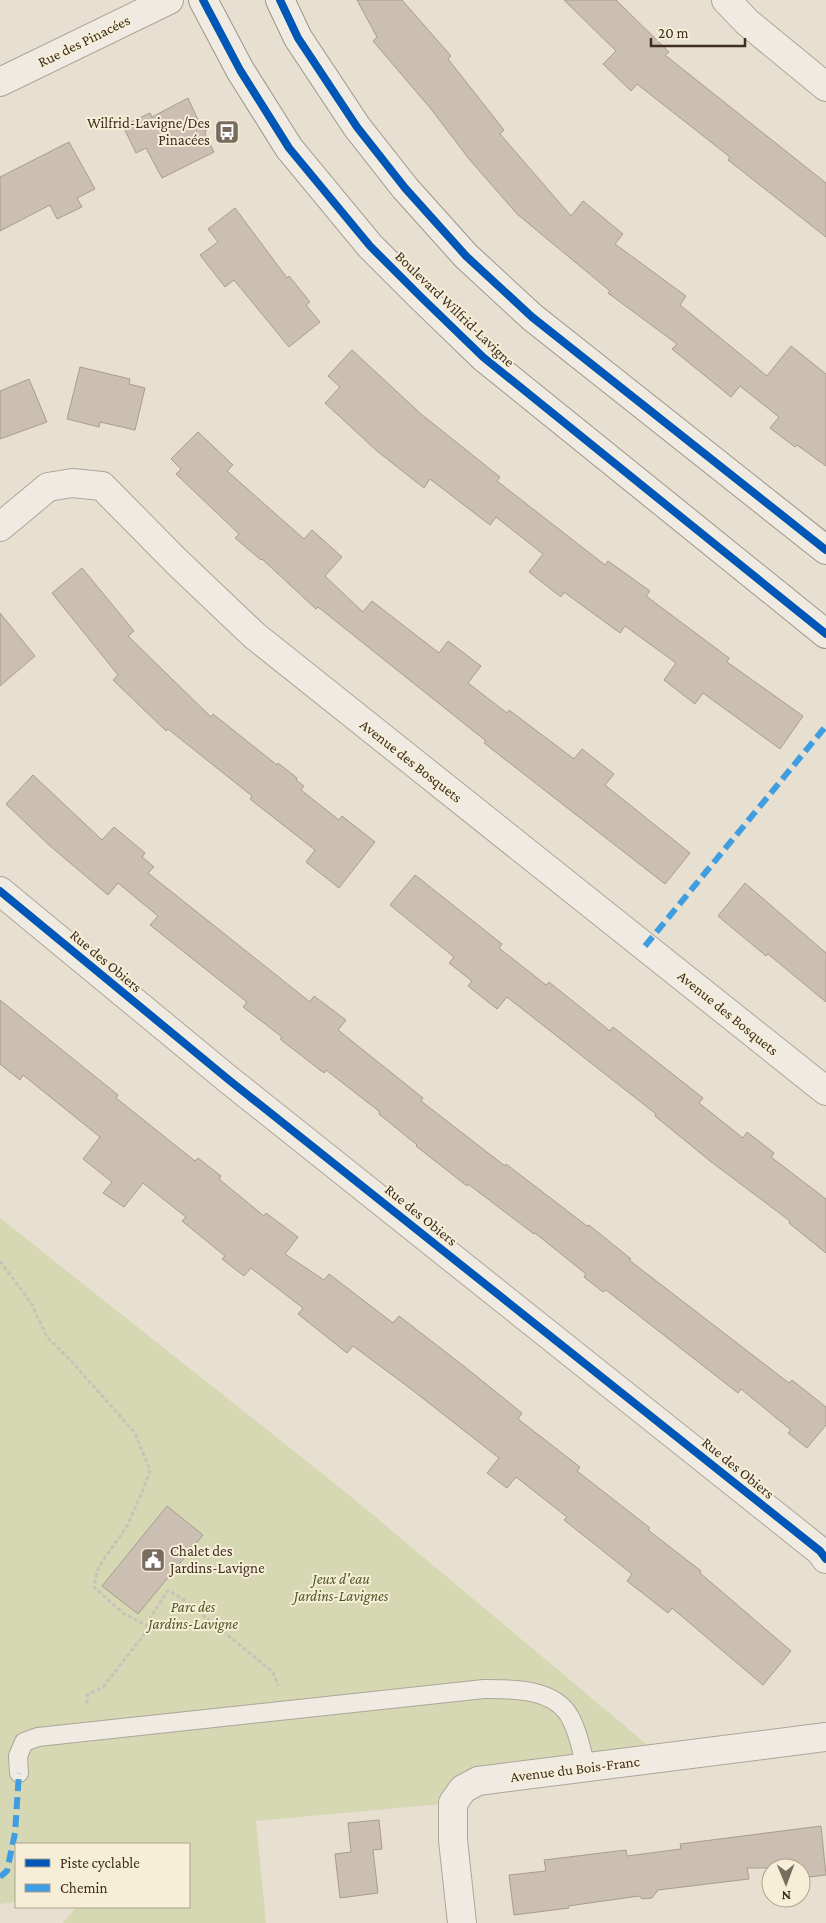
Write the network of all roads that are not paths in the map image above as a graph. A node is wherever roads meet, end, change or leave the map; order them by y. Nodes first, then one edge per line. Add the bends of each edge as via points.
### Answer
1 (169, 0) edge
2 (203, 0) edge
3 (280, 0) edge
4 (726, 0) edge
5 (0, 82) edge
6 (826, 87) edge
7 (0, 527) edge
8 (826, 550) edge
9 (826, 634) edge
10 (0, 891) edge
11 (826, 1091) edge
12 (826, 1560) edge
13 (826, 1737) edge
14 (586, 1768) junction
15 (19, 1773) dead end
16 (462, 1923) edge

1 - 5 street, Rue des Pinacées
2 - 9 street, Boulevard Wilfrid-Lavigne via 240,70 289,148 370,246 483,358
3 - 8 street via 298,38 357,127 405,188 466,256 532,317
4 - 6 street via 747,22
7 - 11 street, Avenue des Bosquets via 48,487 72,483 102,486 255,636
10 - 12 street, Rue des Obiers via 228,1080 820,1551
13 - 14 street, Avenue du Bois-Franc
14 - 15 lane via 571,1718 555,1702 518,1689 484,1689 38,1737 24,1742 18,1756
14 - 16 street, Avenue du Bois-Franc via 478,1781 463,1789 454,1803 452,1833

